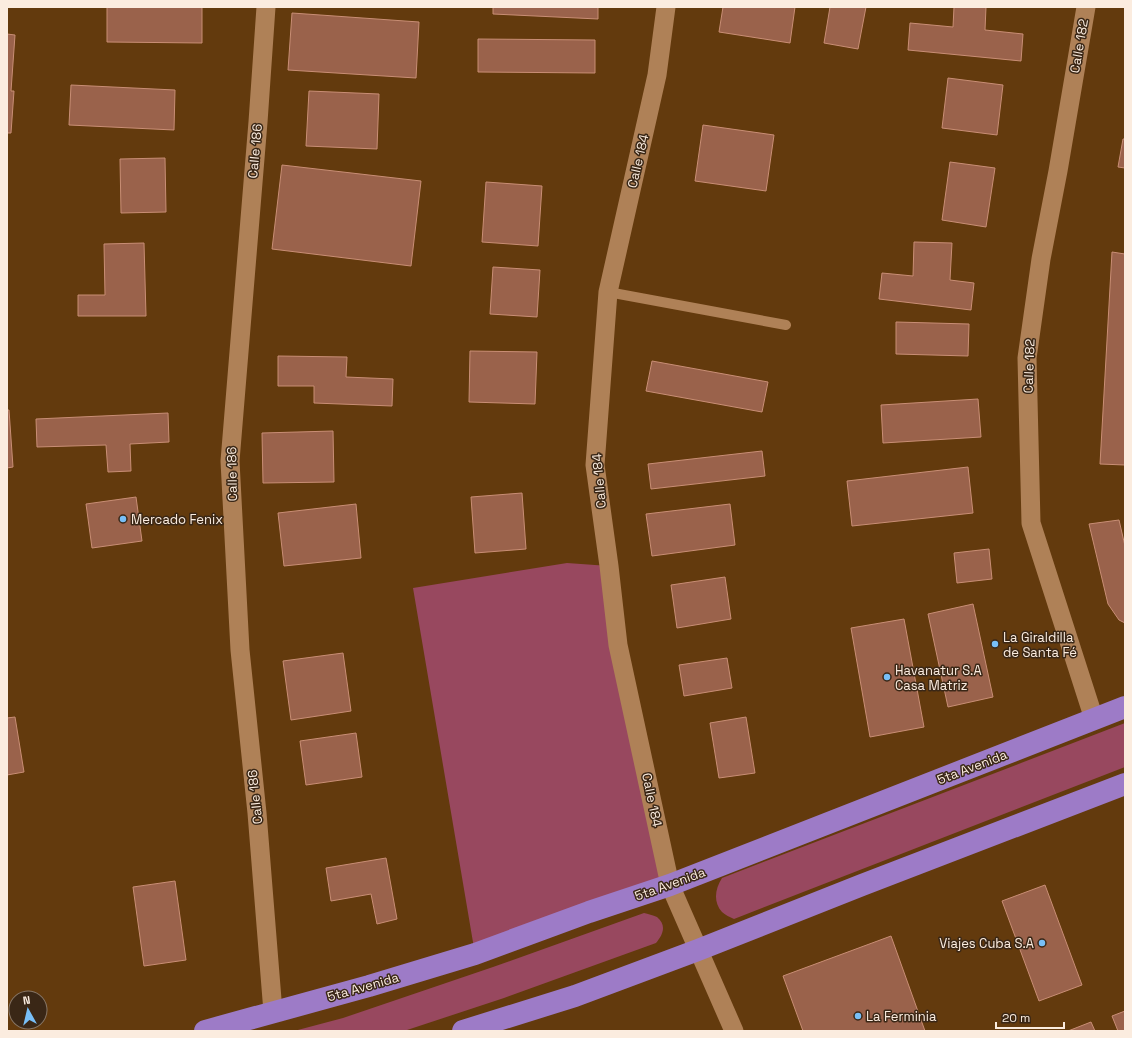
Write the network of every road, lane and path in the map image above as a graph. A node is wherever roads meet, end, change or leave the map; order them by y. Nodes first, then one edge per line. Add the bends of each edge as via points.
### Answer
1 (266, 7) edge
2 (666, 7) edge
3 (1086, 7) edge
4 (608, 292) junction
5 (786, 325) dead end
6 (1125, 707) edge
7 (1094, 719) junction
8 (1125, 784) edge
9 (670, 885) junction
10 (698, 950) junction
11 (273, 1012) junction
12 (205, 1031) edge
13 (463, 1031) edge
14 (734, 1031) edge

1 - 11 street, Calle 186 via 230,461 240,650 257,813
2 - 4 street, Calle 184 via 657,75
3 - 7 street, Calle 182 via 1041,259 1027,358 1031,523
4 - 5 lane
4 - 9 street, Calle 184 via 595,465 618,645
6 - 7 highway, 5ta Avenida
7 - 9 highway, 5ta Avenida
8 - 10 highway
9 - 10 street, Calle 184
9 - 11 highway, 5ta Avenida via 476,954
10 - 13 highway via 575,996
10 - 14 street, Calle 184
11 - 12 highway, 5ta Avenida

